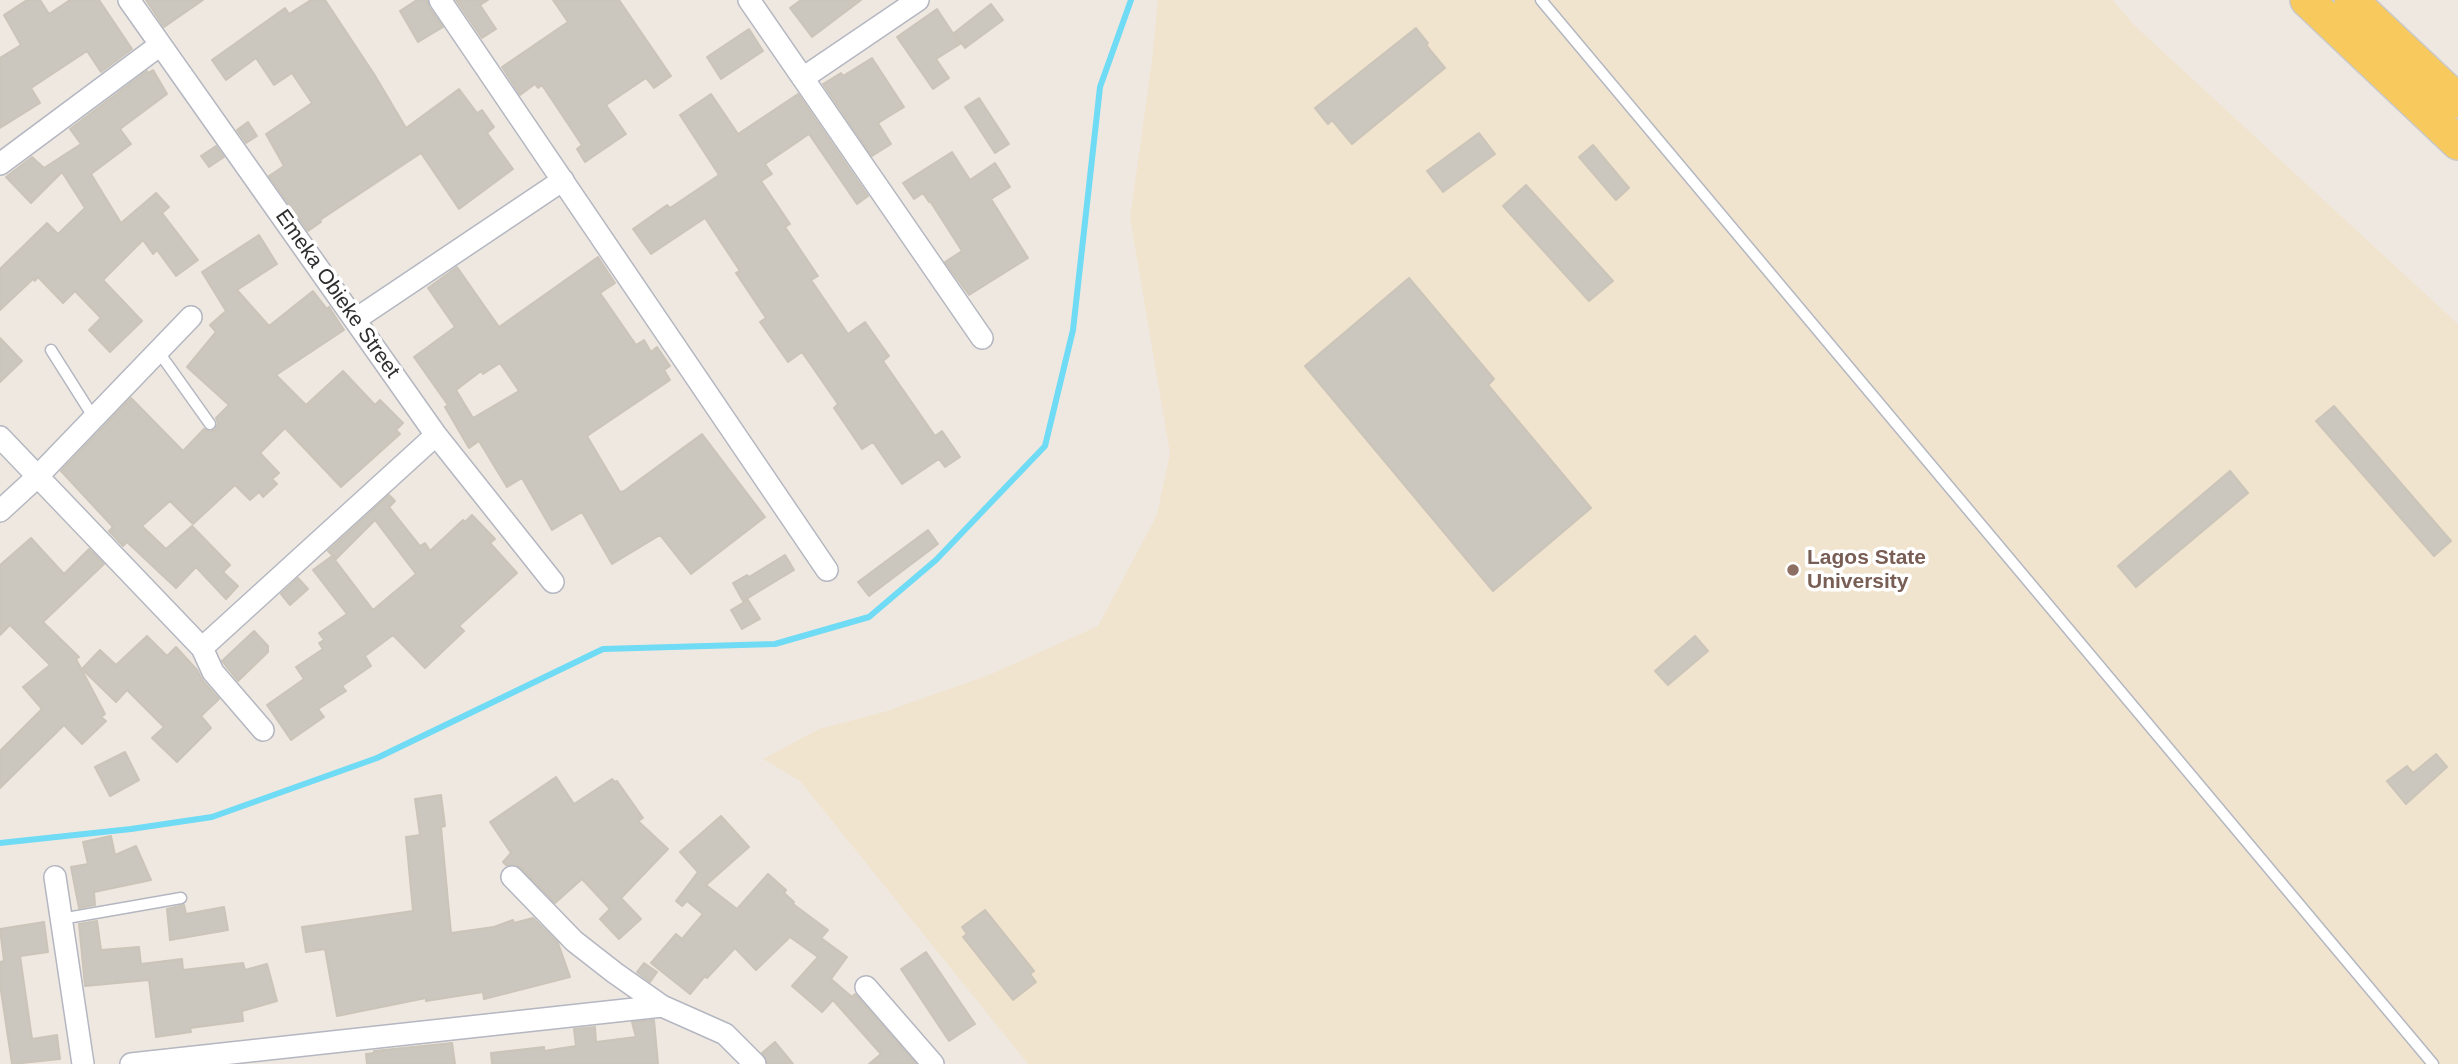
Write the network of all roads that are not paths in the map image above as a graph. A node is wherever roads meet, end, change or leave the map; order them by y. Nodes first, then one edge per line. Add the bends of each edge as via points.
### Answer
1 (129, 0) edge
2 (440, 0) edge
3 (749, 0) edge
4 (918, 0) edge
5 (1541, 0) edge
6 (2307, 0) edge
7 (2351, 0) edge
8 (160, 45) junction
9 (803, 78) junction
10 (2458, 101) edge
11 (2458, 143) edge
12 (0, 164) edge
13 (563, 180) junction
14 (191, 317) dead end
15 (356, 319) junction
16 (982, 338) dead end
17 (51, 350) dead end
18 (158, 351) junction
19 (94, 418) junction
20 (210, 424) dead end
21 (436, 435) junction
22 (0, 437) edge
23 (37, 477) junction
24 (0, 511) edge
25 (827, 570) dead end
26 (553, 582) dead end
27 (202, 648) junction
28 (263, 730) dead end
29 (55, 877) dead end
30 (512, 877) dead end
31 (181, 898) dead end
32 (61, 919) junction
33 (866, 987) dead end
34 (662, 1006) junction
35 (83, 1064) edge
36 (131, 1064) edge
37 (755, 1064) edge
38 (933, 1064) edge
39 (2433, 1064) edge

1 - 8 street, Emeka Obieke Street
2 - 13 street
3 - 9 street
4 - 9 street
5 - 39 lane
6 - 11 main road
7 - 10 main road
8 - 12 street
8 - 15 street, Emeka Obieke Street
9 - 16 street
13 - 15 street
13 - 25 street
14 - 18 street
15 - 21 street, Emeka Obieke Street
17 - 19 lane
18 - 19 street
18 - 20 lane
19 - 23 street
21 - 26 street, Emeka Obieke Street
21 - 27 street
22 - 23 street
23 - 24 street
23 - 27 street
27 - 28 street via 213,672
29 - 32 street
30 - 34 street via 574,941
31 - 32 lane
32 - 35 street
33 - 38 street
34 - 36 street
34 - 37 street via 725,1034

